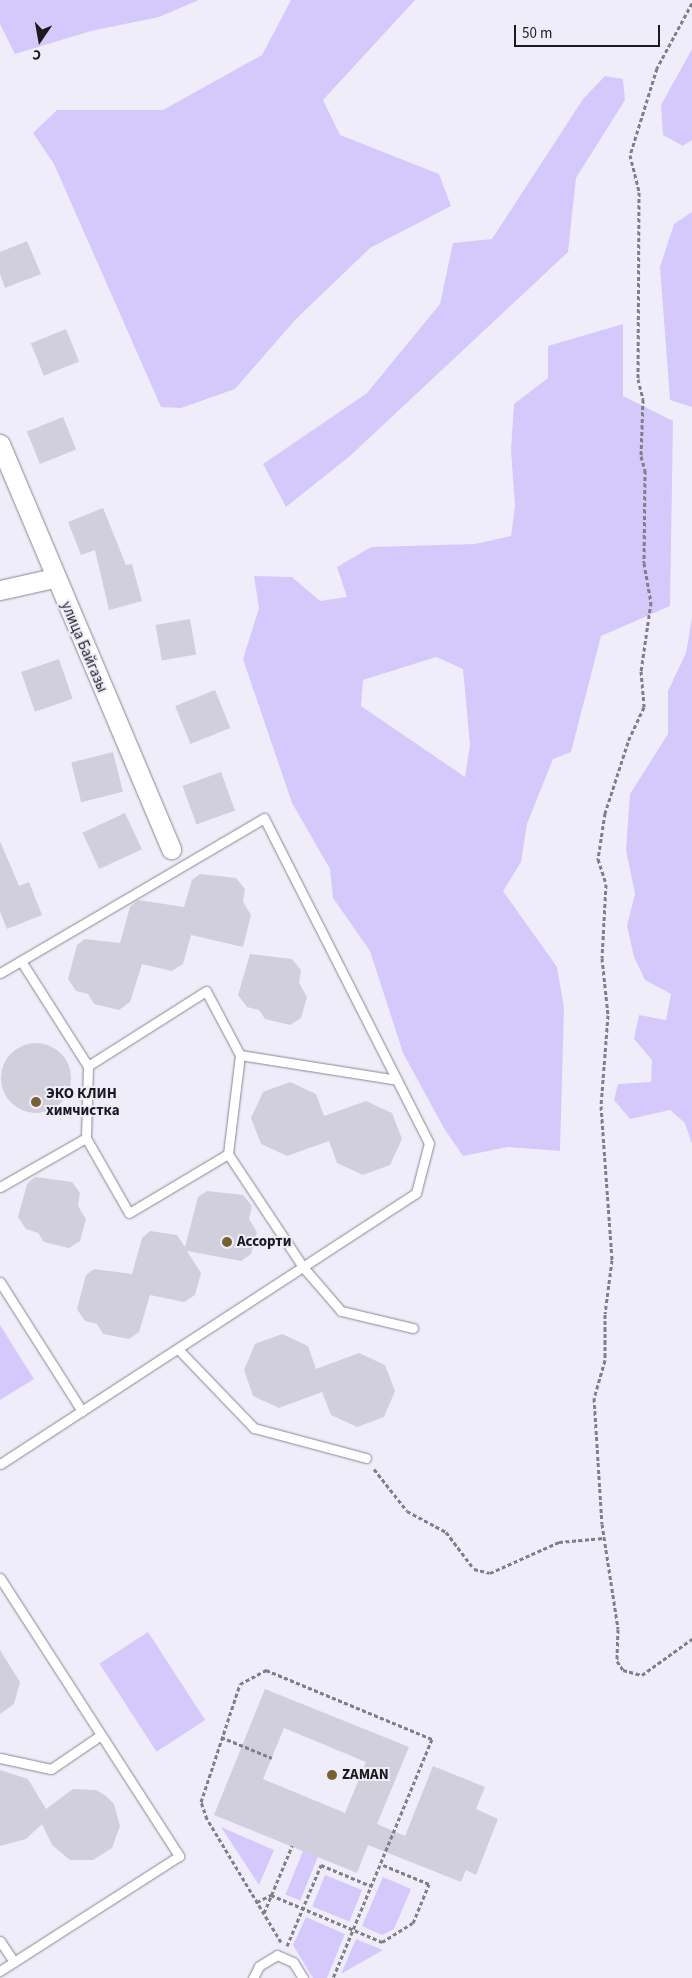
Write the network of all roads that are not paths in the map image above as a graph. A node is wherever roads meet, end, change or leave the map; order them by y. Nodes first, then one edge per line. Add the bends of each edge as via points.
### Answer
1 (0, 444) edge
2 (54, 578) junction
3 (0, 590) edge
4 (171, 849) dead end
5 (21, 961) junction
6 (0, 973) edge
7 (240, 1054) junction
8 (88, 1066) junction
9 (396, 1080) junction
10 (86, 1138) junction
11 (228, 1154) junction
12 (0, 1187) edge
13 (303, 1267) junction
14 (0, 1282) edge
15 (413, 1328) dead end
16 (178, 1349) junction
17 (82, 1411) junction
18 (366, 1458) road end
19 (0, 1464) edge
20 (0, 1578) edge
21 (101, 1735) junction
22 (0, 1758) edge
23 (0, 1941) edge
24 (14, 1962) junction
25 (0, 1971) edge
26 (253, 1978) edge
27 (303, 1978) edge

1 - 2 street, улица Байгазы
2 - 3 street
2 - 4 street, улица Байгазы
5 - 6 lane
5 - 8 lane
5 - 9 lane via 264,818
7 - 8 lane via 206,991
7 - 9 lane
7 - 11 lane
8 - 10 lane
9 - 13 lane via 429,1143 416,1193
10 - 11 lane via 129,1213
10 - 12 lane
11 - 13 lane
13 - 15 lane via 341,1311
13 - 16 lane
14 - 17 lane
16 - 17 lane
16 - 18 lane via 254,1428
17 - 19 lane
20 - 21 lane
21 - 22 lane via 51,1769
21 - 24 lane via 179,1856
23 - 24 lane
24 - 25 lane
26 - 27 lane via 268,1958 277,1956 293,1962

